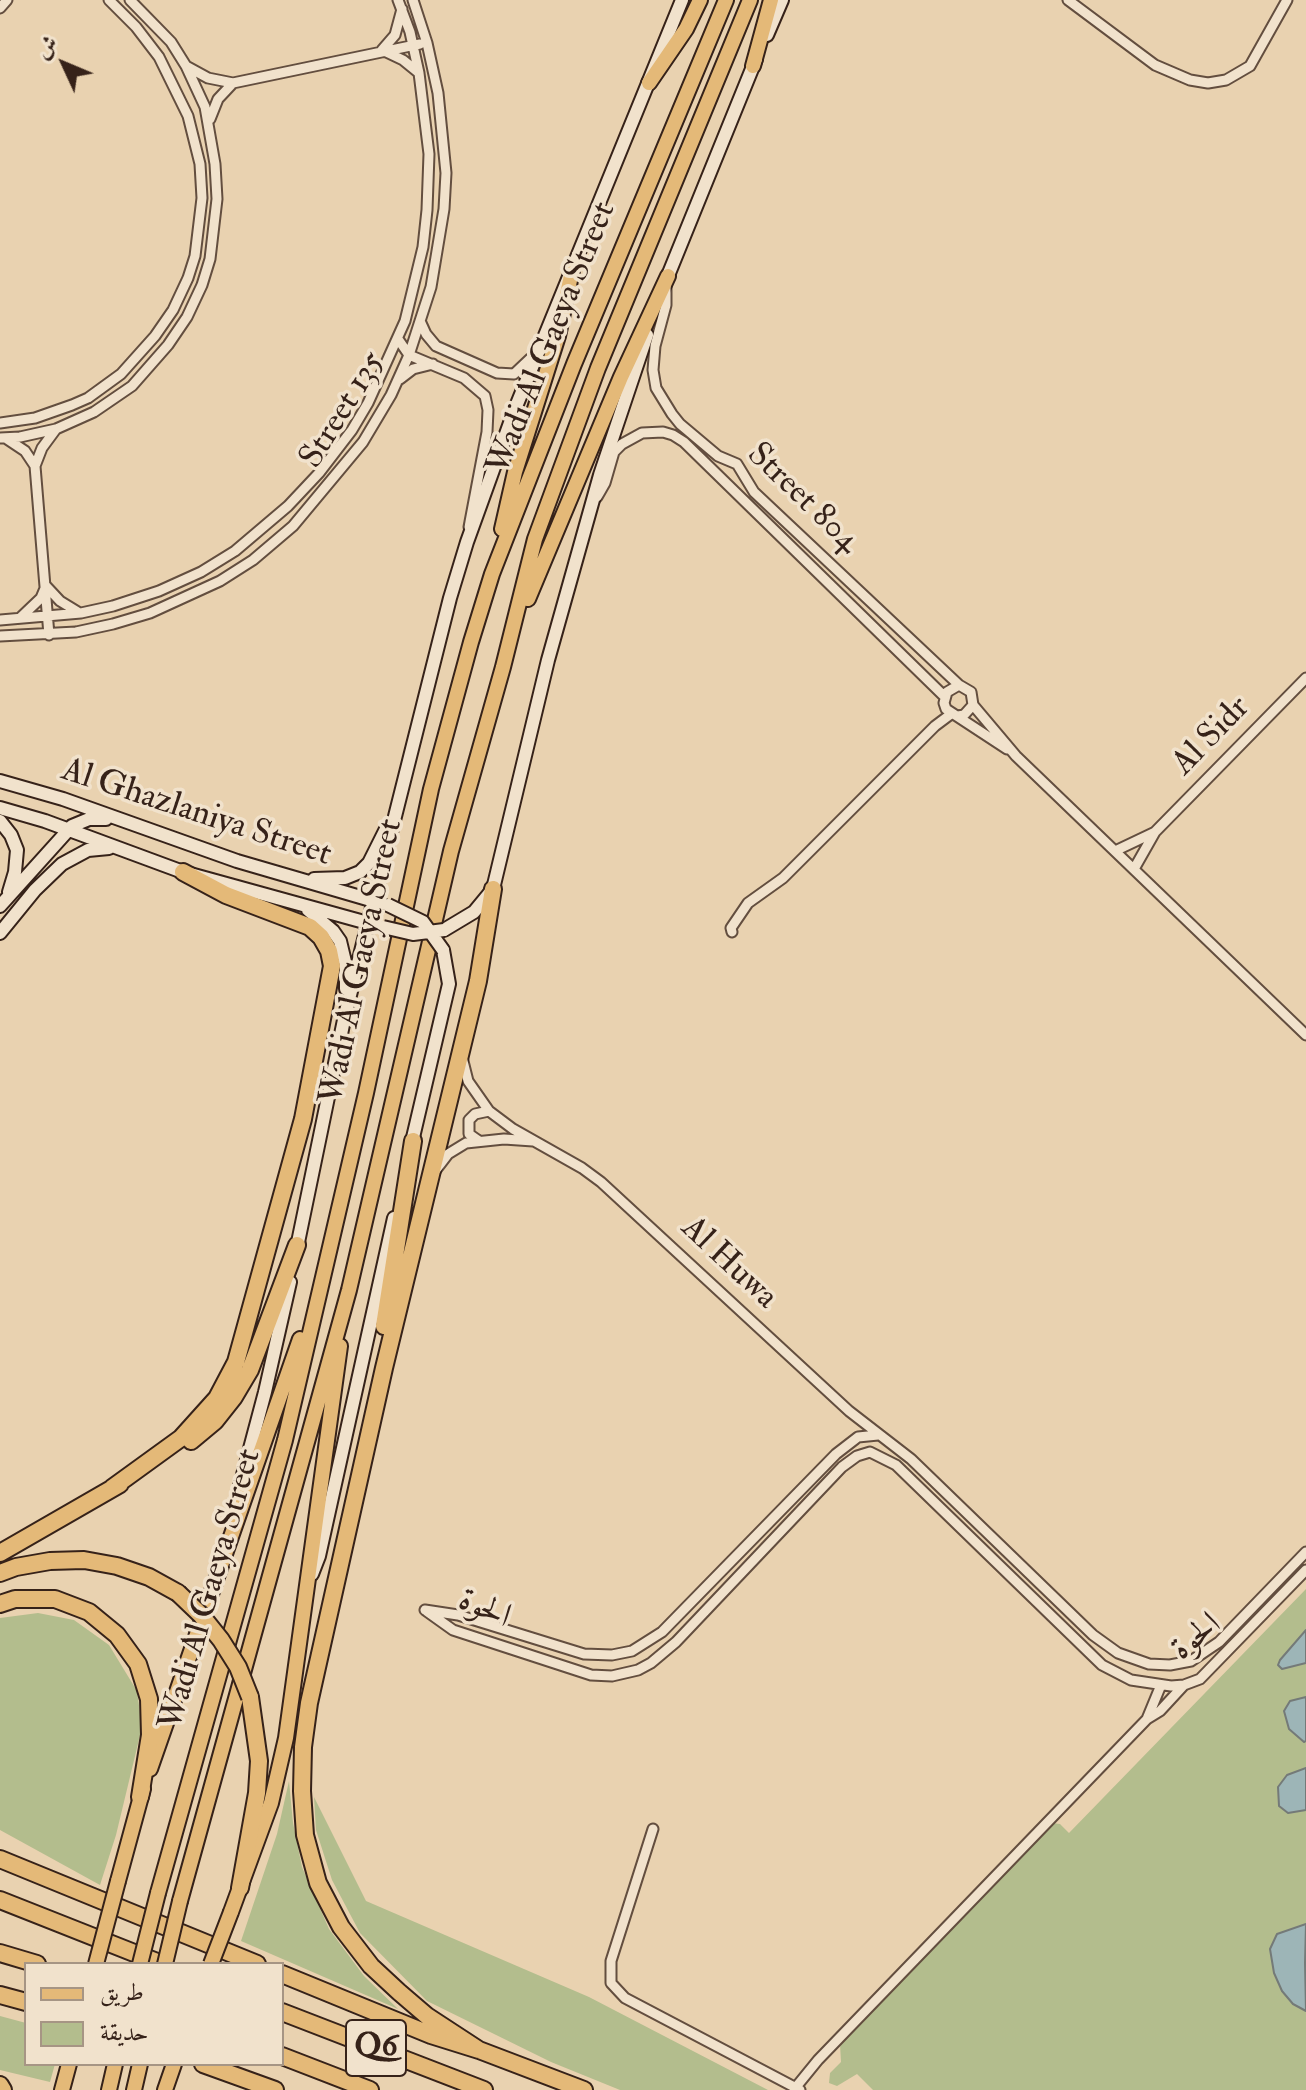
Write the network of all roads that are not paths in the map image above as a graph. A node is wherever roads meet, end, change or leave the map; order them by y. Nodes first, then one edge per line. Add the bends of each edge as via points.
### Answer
1 (7, 0) edge
2 (109, 0) edge
3 (130, 0) edge
4 (413, 0) edge
5 (682, 0) edge
6 (700, 0) edge
7 (726, 0) edge
8 (750, 0) edge
9 (1068, 0) edge
10 (1287, 0) edge
11 (779, 2) edge
12 (400, 5) edge
13 (0, 8) edge
14 (427, 43) junction
15 (414, 45) junction
16 (382, 50) junction
17 (186, 66) junction
18 (753, 66) joint
19 (419, 73) junction
20 (233, 83) junction
21 (649, 83) junction
22 (209, 122) junction
23 (572, 271) junction
24 (667, 279) junction
25 (421, 322) junction
26 (398, 339) junction
27 (541, 345) junction
28 (409, 355) junction
29 (433, 364) junction
30 (397, 381) junction
31 (0, 423) edge
32 (56, 429) junction
33 (3, 439) edge
34 (35, 466) junction
35 (592, 503) junction
36 (467, 542) junction
37 (492, 574) junction
38 (46, 586) junction
39 (81, 613) junction
40 (48, 617) junction
41 (0, 620) edge
42 (17, 620) junction
43 (49, 635) junction
44 (0, 636) edge
45 (503, 667) junction
46 (1306, 678) edge
47 (959, 685) junction
48 (944, 700) junction
49 (973, 705) junction
50 (954, 715) junction
51 (935, 726) junction
52 (1016, 756) junction
53 (0, 781) edge
54 (400, 801) junction
55 (0, 808) edge
56 (121, 820) junction
57 (0, 821) edge
58 (66, 831) junction
59 (1155, 832) junction
60 (114, 847) junction
61 (1115, 851) junction
62 (1134, 869) junction
63 (183, 872) junction
64 (284, 876) junction
65 (493, 889) junction
66 (374, 900) junction
67 (4, 901) edge
68 (303, 905) junction
69 (21, 907) junction
70 (368, 923) junction
71 (438, 932) junction
72 (732, 932) dead end
73 (0, 933) edge
74 (345, 1015) junction
75 (1306, 1035) edge
76 (461, 1052) junction
77 (489, 1111) junction
78 (413, 1141) junction
79 (479, 1141) junction
80 (536, 1142) junction
81 (432, 1174) junction
82 (297, 1245) junction
83 (320, 1285) junction
84 (349, 1290) junction
85 (384, 1368) junction
86 (878, 1435) junction
87 (879, 1454) junction
88 (112, 1488) junction
89 (1306, 1552) edge
90 (0, 1553) edge
91 (1306, 1570) edge
92 (0, 1573) edge
93 (211, 1588) junction
94 (306, 1592) junction
95 (0, 1604) edge
96 (458, 1615) junction
97 (453, 1630) junction
98 (1161, 1685) junction
99 (1184, 1685) junction
100 (1147, 1719) junction
101 (140, 1797) junction
102 (653, 1829) dead end
103 (0, 1852) edge
104 (0, 1859) edge
105 (19, 1867) junction
106 (240, 1888) junction
107 (0, 1900) edge
108 (0, 1953) edge
109 (30, 1962) edge
110 (97, 1962) edge
111 (141, 1962) edge
112 (158, 1962) edge
113 (164, 1962) edge
114 (212, 1962) edge
115 (252, 1962) edge
116 (284, 1975) edge
117 (0, 1995) edge
118 (24, 2001) edge
119 (284, 2013) edge
120 (479, 2050) junction
121 (284, 2057) edge
122 (68, 2066) edge
123 (115, 2066) edge
124 (209, 2066) edge
125 (140, 2068) edge
126 (172, 2069) edge
127 (798, 2089) edge
128 (62, 2090) edge
129 (109, 2090) edge
130 (134, 2090) edge
131 (165, 2090) edge
132 (275, 2090) edge
133 (370, 2090) edge
134 (484, 2090) edge
135 (584, 2090) edge

1 - 13 street
2 - 31 street via 159,57 188,116 200,164 195,256 173,310 121,374 72,405
3 - 17 street via 162,31
4 - 14 street, Street 135
5 - 21 street, Wadi Al Gaeya Street
6 - 21 main road
7 - 37 main road, Wadi Al Gaeya Street via 607,281
8 - 45 main road, Wadi Al Gaeya Street via 566,452 535,539
9 - 10 street via 1139,55 1173,74 1208,83 1240,73 1257,56
11 - 18 main road
12 - 15 street, Street 135
12 - 16 street via 395,35
14 - 15 street
14 - 25 street, Street 135 via 446,173 438,249
15 - 16 street
15 - 19 street, Street 135
16 - 19 street
16 - 20 street
17 - 20 street
17 - 22 street
18 - 24 street
19 - 26 street, Street 135 via 429,154 427,210 423,247
20 - 22 street via 218,99
21 - 23 street, Wadi Al Gaeya Street
22 - 32 street via 216,226 202,285 187,317 132,386
23 - 27 street, Wadi Al Gaeya Street
23 - 37 main road
24 - 35 street
24 - 45 main road via 545,554
24 - 47 street, Street 804 via 653,370 660,397 672,414 718,456 737,464 754,492
25 - 27 street via 436,346 497,373 518,372
25 - 28 street, Street 135
26 - 28 street
26 - 39 street, Street 135 via 352,430 319,473 252,538 181,582
27 - 36 street, Wadi Al Gaeya Street
28 - 29 street
28 - 30 street, Street 135
29 - 30 street via 413,369
29 - 36 street via 479,389 487,404 487,432
30 - 43 street, Street 135 via 340,472 293,526 253,560 150,613 97,629
32 - 33 street
32 - 34 street
33 - 34 street via 25,451
34 - 38 street
35 - 48 street, Street 804 via 622,444 642,433 673,435
35 - 65 street
36 - 54 street, Wadi Al Gaeya Street
37 - 83 main road, Wadi Al Gaeya Street via 431,789
38 - 39 street
38 - 40 street
38 - 42 street via 35,606
39 - 40 street, Street 135
40 - 42 street, Street 135
40 - 43 street
41 - 42 street, Street 135
43 - 44 street, Street 135
45 - 84 main road, Wadi Al Gaeya Street via 451,851
46 - 59 street, Al Sidr
47 - 48 street via 950,688
47 - 49 street via 971,692
48 - 50 street
48 - 51 street
49 - 50 street via 964,715
49 - 52 street
50 - 51 street
50 - 52 street
51 - 72 street via 783,878 748,903
52 - 61 street
53 - 56 street, Al Ghazlaniya Street
54 - 64 street via 360,872 324,880
54 - 66 street, Wadi Al Gaeya Street
55 - 58 street, Al Ghazlaniya Street
56 - 58 street via 89,819
56 - 64 street, Al Ghazlaniya Street
57 - 67 street via 17,850
58 - 60 street, Al Ghazlaniya Street
58 - 67 street
59 - 61 street
59 - 62 street
60 - 63 street, Al Ghazlaniya Street
60 - 69 street via 69,858
61 - 62 street
62 - 75 street
63 - 68 street, Al Ghazlaniya Street
63 - 88 highway via 226,895 310,927 329,951 332,966 303,1119 236,1362 217,1398 181,1438
64 - 66 street, Al Ghazlaniya Street
65 - 71 street via 474,912
65 - 76 highway
66 - 70 street, Wadi Al Gaeya Street
66 - 71 street, Al Ghazlaniya Street, bridge
67 - 69 street
68 - 70 street, Al Ghazlaniya Street
68 - 74 street via 340,941 346,966
69 - 73 street
70 - 71 street, Al Ghazlaniya Street, bridge via 413,934
70 - 74 street, Wadi Al Gaeya Street
71 - 78 street, bridge via 449,984
74 - 82 street, Wadi Al Gaeya Street
76 - 77 street, Al Huwa via 468,1081
76 - 81 highway
77 - 79 street via 475,1114 468,1123 469,1134
77 - 80 street, Al Huwa
78 - 85 highway via 382,1340
78 - 94 street via 319,1556
79 - 80 street, Al Huwa
79 - 81 street, Al Huwa via 448,1154
80 - 86 street, Al Huwa via 601,1182
81 - 85 highway
82 - 88 highway via 250,1370 234,1397 192,1441
82 - 93 street, Wadi Al Gaeya Street via 262,1405
83 - 93 main road
83 - 111 main road, Wadi Al Gaeya Street, bridge via 285,1440
84 - 94 main road
84 - 113 main road, Wadi Al Gaeya Street, bridge
85 - 120 highway via 309,1703 303,1762 305,1835 318,1883 341,1927 371,1966 427,2016
86 - 87 street
86 - 89 street, الحوة via 911,1459 1106,1646 1133,1660 1170,1665 1191,1661 1219,1642
86 - 96 street, الحوة via 858,1437 836,1454 662,1632 632,1651 584,1654
87 - 97 street, الحوة via 862,1454 842,1467 676,1642 638,1670 591,1675
87 - 98 street, الحوة via 906,1474 1102,1665 1131,1680
88 - 90 highway
91 - 99 street, الحوة via 1208,1672
92 - 106 highway, bridge via 50,1561 117,1566 178,1593 221,1640 250,1697 259,1761
93 - 101 main road
94 - 106 main road via 279,1770
95 - 101 highway via 55,1599 89,1612 117,1635 138,1664 149,1699 150,1735
96 - 97 street
96 - 97 street, الحوة via 425,1610
98 - 99 street, الحوة
98 - 100 street
99 - 100 street
100 - 127 street via 818,2060
101 - 110 main road, bridge
102 - 127 street via 611,1961 611,1983 625,1998
103 - 105 highway
104 - 105 highway
105 - 115 highway
106 - 114 main road, bridge
107 - 112 highway
108 - 109 highway
116 - 120 highway
117 - 118 highway
119 - 134 highway, Q6
120 - 135 highway
121 - 133 highway, Q6
122 - 128 main road
123 - 129 main road
124 - 132 highway
125 - 130 main road
126 - 131 main road

